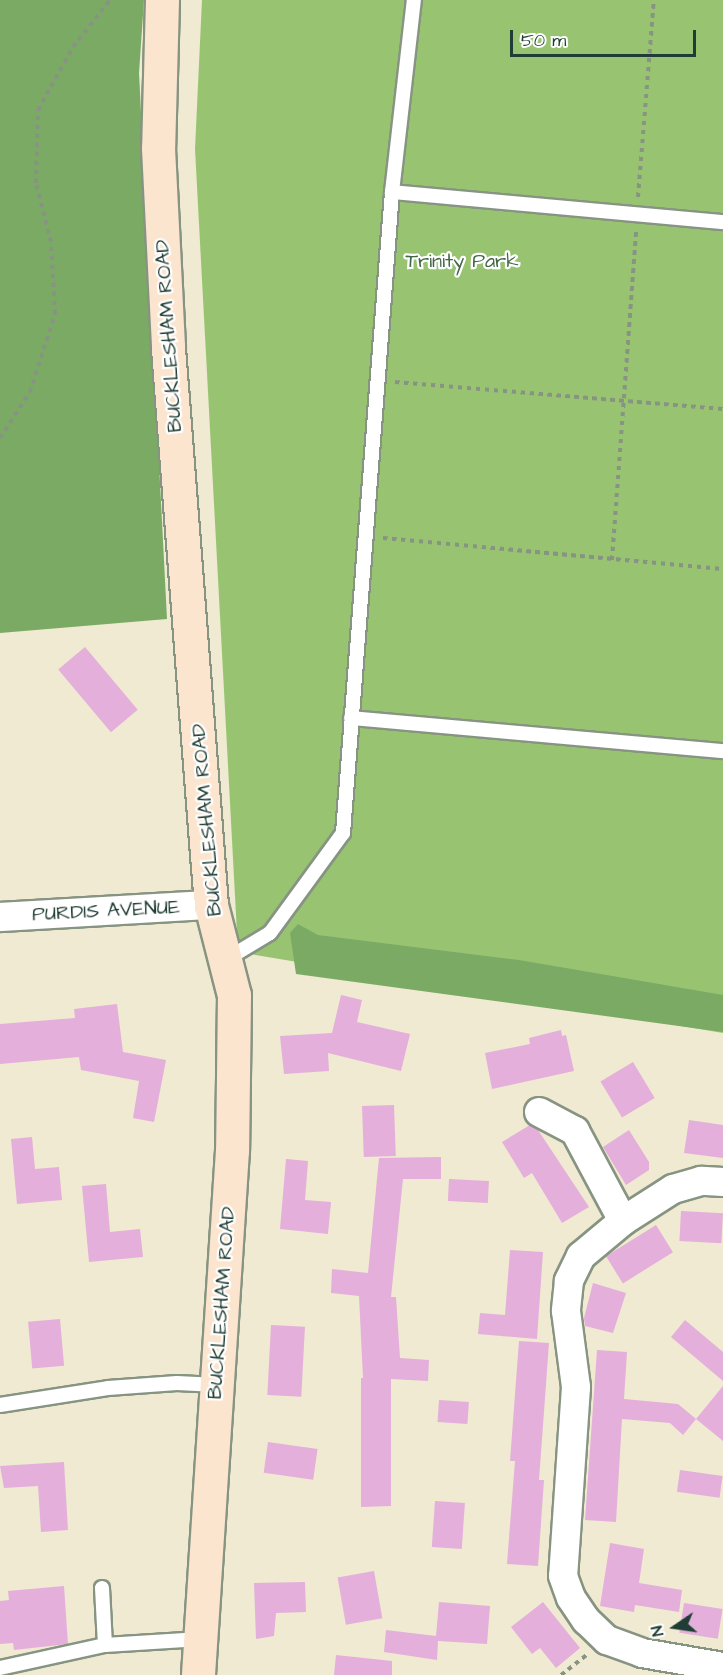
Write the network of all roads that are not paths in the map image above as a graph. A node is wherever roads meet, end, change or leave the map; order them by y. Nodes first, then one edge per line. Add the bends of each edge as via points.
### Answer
1 (162, 0) edge
2 (414, 0) edge
3 (392, 192) junction
4 (723, 222) edge
5 (351, 718) junction
6 (723, 751) edge
7 (211, 905) junction
8 (0, 917) edge
9 (225, 960) junction
10 (539, 1112) dead end
11 (723, 1182) edge
12 (623, 1221) junction
13 (217, 1385) junction
14 (0, 1405) edge
15 (102, 1588) dead end
16 (201, 1639) junction
17 (105, 1645) junction
18 (723, 1666) edge
19 (0, 1668) edge
20 (198, 1675) edge

1 - 7 street, BUCKLESHAM ROAD via 158,148 168,348
2 - 3 lane
3 - 4 lane
3 - 5 lane
5 - 6 lane
5 - 9 lane via 343,833 270,933
7 - 8 street, PURDIS AVENUE
7 - 9 street, BUCKLESHAM ROAD
9 - 13 street, BUCKLESHAM ROAD via 234,995 232,1150
10 - 12 street via 574,1131
11 - 12 street via 701,1181 674,1189
12 - 18 street via 581,1256 569,1281 566,1311 576,1387 563,1576 571,1598 586,1620 607,1640 642,1653
13 - 14 lane via 177,1383 108,1388
13 - 16 street, BUCKLESHAM ROAD
15 - 17 lane
16 - 17 lane
16 - 20 street, BUCKLESHAM ROAD
17 - 19 lane

